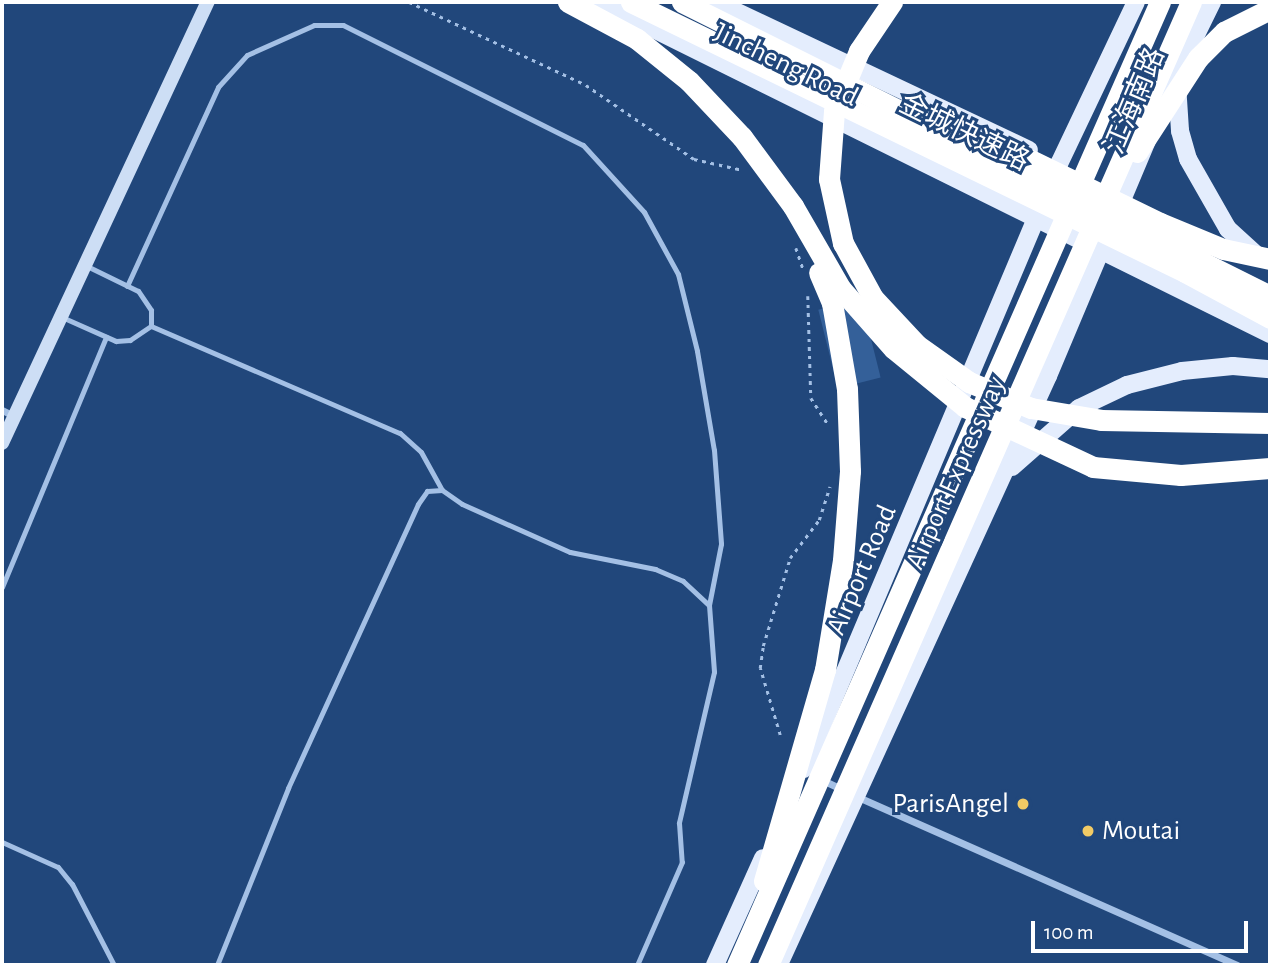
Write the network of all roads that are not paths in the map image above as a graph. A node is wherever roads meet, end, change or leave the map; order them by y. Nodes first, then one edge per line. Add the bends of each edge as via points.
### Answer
1 (208, 2) edge
2 (568, 2) edge
3 (599, 2) edge
4 (631, 2) edge
5 (683, 2) edge
6 (716, 2) edge
7 (891, 2) edge
8 (1136, 2) edge
9 (1160, 2) edge
10 (1191, 2) edge
11 (1212, 2) edge
12 (1270, 9) edge
13 (1179, 64) junction
14 (1059, 164) junction
15 (1048, 192) joint
16 (1123, 197) junction
17 (793, 206) junction
18 (1036, 219) junction
19 (1100, 250) junction
20 (1270, 259) edge
21 (85, 265) junction
22 (1270, 269) edge
23 (127, 286) junction
24 (1066, 295) junction
25 (1270, 296) edge
26 (61, 317) junction
27 (1270, 318) edge
28 (151, 327) junction
29 (1270, 334) edge
30 (106, 337) junction
31 (1270, 369) edge
32 (8, 413) edge
33 (1270, 423) edge
34 (3, 439) edge
35 (1270, 468) edge
36 (1003, 477) junction
37 (442, 490) junction
38 (2, 587) edge
39 (709, 605) junction
40 (804, 771) junction
41 (856, 796) junction
42 (2, 842) edge
43 (753, 928) junction
44 (114, 965) edge
45 (217, 965) edge
46 (637, 965) edge
47 (715, 965) edge
48 (737, 965) edge
49 (768, 965) edge
50 (779, 965) edge
51 (1237, 965) edge

1 - 21 street
2 - 17 highway, bridge via 637,39 689,81 742,136
3 - 18 main road, Jincheng Road
4 - 27 highway, 金城快速路, bridge via 1185,272
5 - 20 highway, bridge via 1160,223 1223,249
5 - 25 highway, 金城快速路, bridge
6 - 14 main road, Jincheng Road
7 - 33 highway, bridge via 859,51 834,111 829,179 843,243 873,298 917,345 969,382 1031,408 1101,420
8 - 14 main road, 江海南路
9 - 43 highway, Airport Expressway, bridge
10 - 24 highway, Airport Expressway, bridge
11 - 13 main road, 江海南路
12 - 24 highway, bridge via 1224,32 1169,98 1134,157
13 - 16 main road, 江海南路
13 - 22 main road via 1180,131 1188,159 1228,229
14 - 15 main road, 江海南路
14 - 16 main road, Jincheng Road
15 - 18 main road, Airport Road
16 - 19 main road, 江海南路
16 - 22 main road, Jincheng Road
17 - 35 highway, bridge via 841,289 893,348 965,407 1093,467 1181,475
17 - 43 highway, bridge via 832,303 847,389 850,471 839,596 825,670 774,834
18 - 19 main road, Jincheng Road
18 - 40 main road, Airport Road
19 - 29 main road, Jincheng Road
19 - 36 main road, 江海南路
21 - 23 lane
21 - 26 street
23 - 28 lane via 147,299
23 - 39 lane via 218,87 247,55 314,25 342,25 583,145 644,212 678,274 714,450 721,544
24 - 49 highway, Airport Expressway, bridge
26 - 30 lane
26 - 32 street
28 - 30 lane via 130,340
28 - 37 lane via 400,433 421,452
30 - 38 lane
31 - 36 main road via 1233,366 1182,371 1127,384 1079,408
32 - 34 street
36 - 41 main road, 江海南路
37 - 39 lane via 462,504 570,552 655,569 683,581
37 - 45 lane via 427,491 418,504 288,788
39 - 46 lane via 714,672 679,823 682,862
40 - 41 street
40 - 47 main road, Airport Road
41 - 50 main road, 江海南路
41 - 51 street
42 - 44 lane via 58,867 72,884
43 - 48 highway, Airport Expressway, bridge

